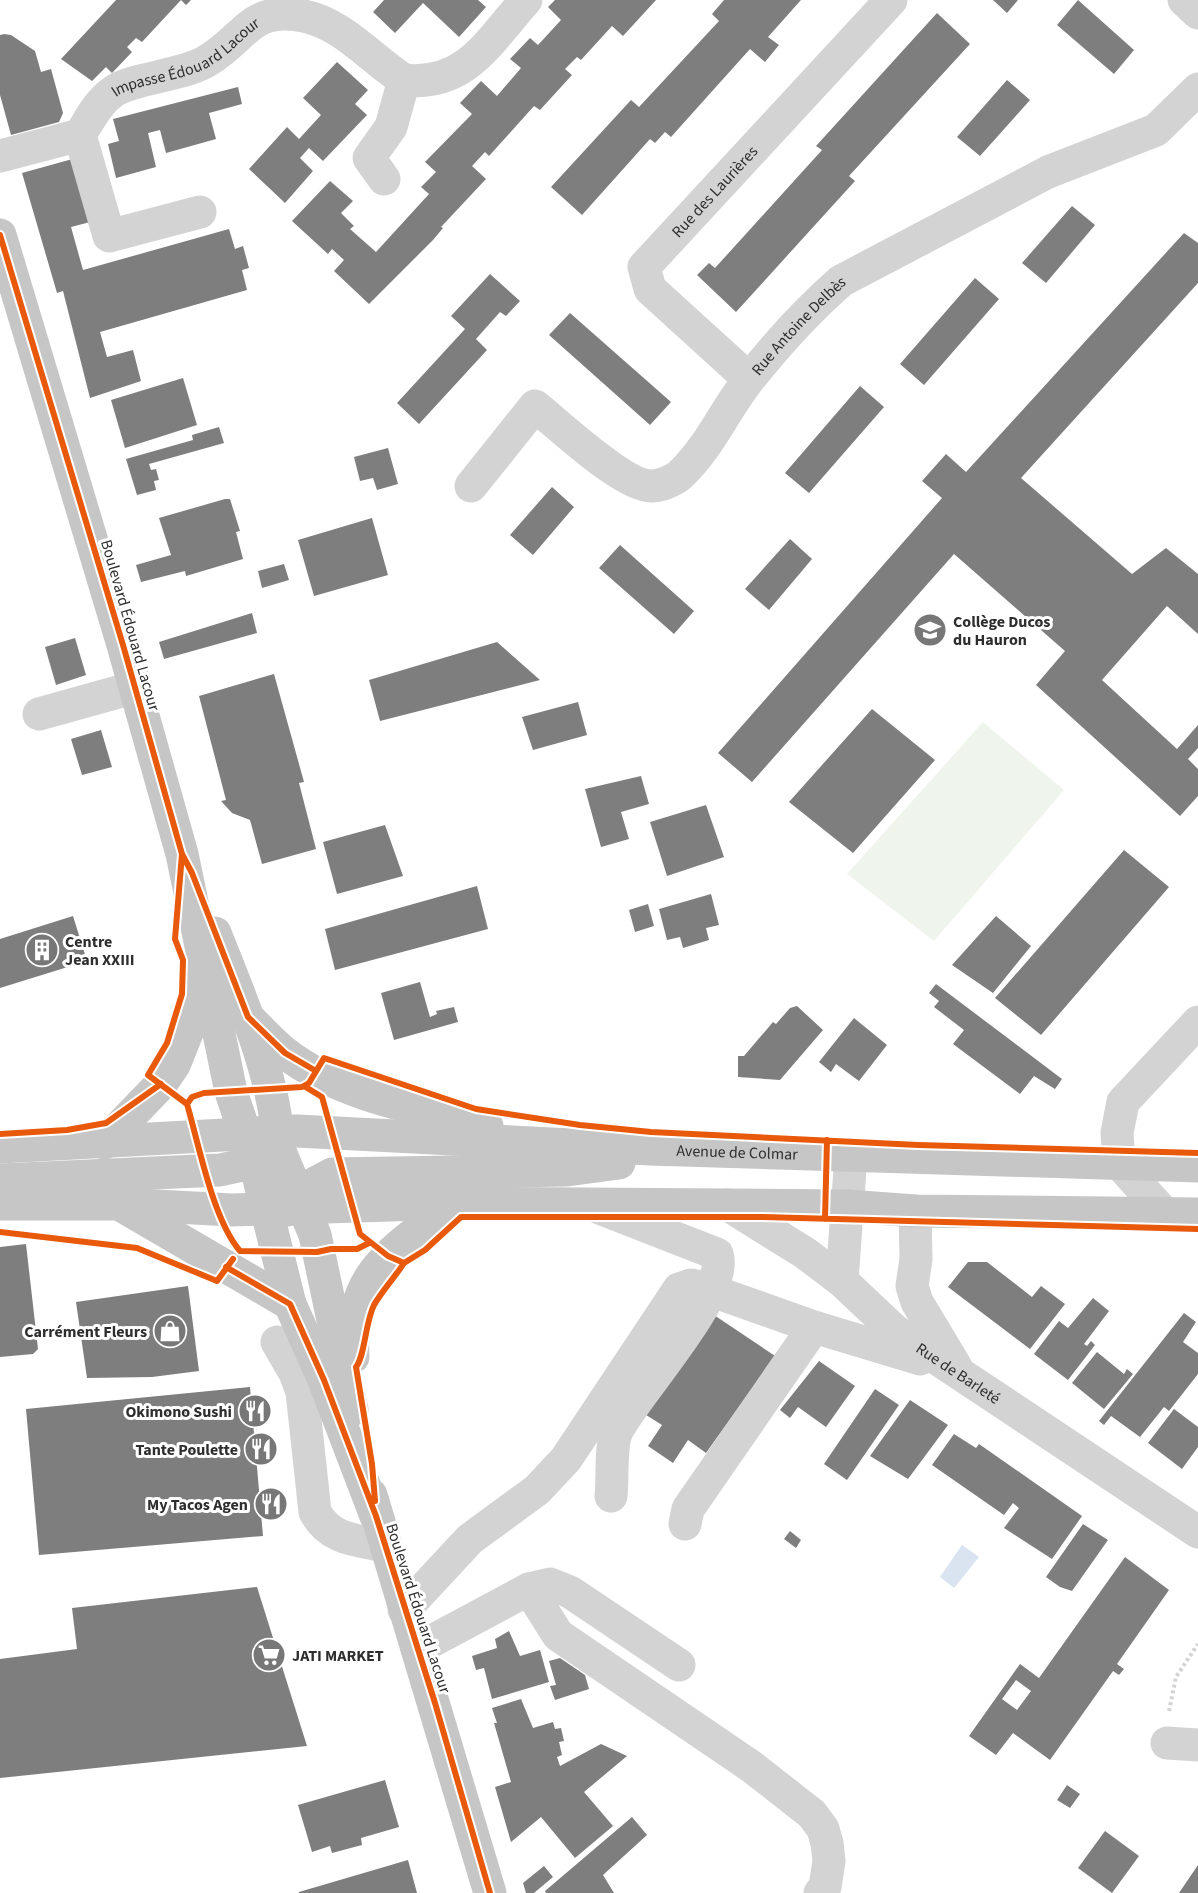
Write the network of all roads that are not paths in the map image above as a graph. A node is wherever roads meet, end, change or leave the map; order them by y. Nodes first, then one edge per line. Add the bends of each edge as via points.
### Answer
1 (526, 0) edge
2 (891, 0) edge
3 (1184, 0) edge
4 (1198, 13) edge
5 (404, 80) junction
6 (1198, 89) edge
7 (80, 135) junction
8 (0, 156) edge
9 (384, 179) dead end
10 (200, 212) dead end
11 (0, 235) edge
12 (749, 379) junction
13 (471, 486) dead end
14 (136, 687) junction
15 (39, 714) dead end
16 (182, 854) junction
17 (248, 1017) junction
18 (1198, 1022) edge
19 (104, 1143) junction
20 (269, 1143) junction
21 (570, 1146) junction
22 (0, 1147) edge
23 (650, 1149) junction
24 (851, 1155) junction
25 (1119, 1163) junction
26 (1198, 1166) edge
27 (0, 1180) edge
28 (298, 1202) junction
29 (454, 1203) junction
30 (0, 1204) edge
31 (120, 1204) junction
32 (728, 1205) junction
33 (594, 1206) junction
34 (848, 1206) junction
35 (915, 1211) junction
36 (1164, 1213) junction
37 (1198, 1214) edge
38 (842, 1281) junction
39 (713, 1291) junction
40 (814, 1327) junction
41 (285, 1331) junction
42 (959, 1371) junction
43 (610, 1496) dead end
44 (686, 1524) dead end
45 (381, 1531) junction
46 (1198, 1532) edge
47 (529, 1589) junction
48 (404, 1610) junction
49 (417, 1649) junction
50 (679, 1665) dead end
51 (490, 1893) edge
52 (820, 1893) edge

1 - 5 street via 466,66 443,79
2 - 12 street, Rue des Laurières via 644,267 650,289
3 - 4 street
5 - 7 street, Impasse Édouard Lacour via 328,22 269,14 206,62 115,90 100,103
5 - 9 street via 391,128 369,158
6 - 12 street, Rue Antoine Delbès via 1156,130 1048,172 841,281 814,305
7 - 8 street
7 - 10 street via 109,237
11 - 14 main road, Boulevard Édouard Lacour
12 - 13 street, Rue Antoine Delbès via 702,450 666,483 650,486 623,477 535,406
14 - 15 street
14 - 16 main road, Boulevard Édouard Lacour
16 - 17 main road, Boulevard Édouard Lacour
16 - 19 main road via 195,960 194,1015 174,1065 161,1084
16 - 20 main road, Boulevard Édouard Lacour via 231,1092
17 - 20 main road, Boulevard Édouard Lacour via 266,1077
17 - 21 main road via 285,1053 326,1077 407,1107
18 - 25 street via 1123,1102 1117,1133
19 - 20 main road
19 - 22 main road
20 - 21 main road, Avenue de Colmar
20 - 27 main road via 192,1172
20 - 28 main road, Boulevard Édouard Lacour
21 - 23 main road, Avenue de Colmar
23 - 24 main road, Avenue de Colmar
23 - 28 main road via 628,1162 567,1170 332,1174
24 - 25 main road, Avenue de Colmar
24 - 34 street
25 - 26 main road, Avenue de Colmar
25 - 36 street
28 - 29 main road
28 - 31 main road
28 - 41 main road, Boulevard Édouard Lacour via 278,1240
28 - 45 main road, Boulevard Édouard Lacour via 315,1235
29 - 33 main road
29 - 45 main road via 383,1260 367,1281 356,1307 353,1356
30 - 31 main road
31 - 41 main road
32 - 33 main road
32 - 34 main road
32 - 38 street, Rue de Barleté
33 - 39 street via 717,1254 721,1263
34 - 35 main road
34 - 38 street
35 - 36 main road
35 - 42 street via 912,1286 917,1302
36 - 37 main road
38 - 42 street, Rue de Barleté via 894,1330
39 - 40 street
39 - 43 street via 616,1433
39 - 48 street via 691,1285 679,1289 566,1459 537,1490 470,1539
40 - 42 street
40 - 44 street via 688,1509
41 - 45 main road, Boulevard Édouard Lacour via 324,1380
41 - 45 street via 302,1392 315,1512 328,1531
42 - 46 street, Rue de Barleté
45 - 48 main road, Boulevard Édouard Lacour
47 - 49 street
47 - 50 street via 550,1584 570,1593
47 - 52 street via 558,1635 752,1767 812,1814 823,1829 829,1862 825,1887
48 - 49 main road, Boulevard Édouard Lacour
49 - 51 main road, Boulevard Édouard Lacour

